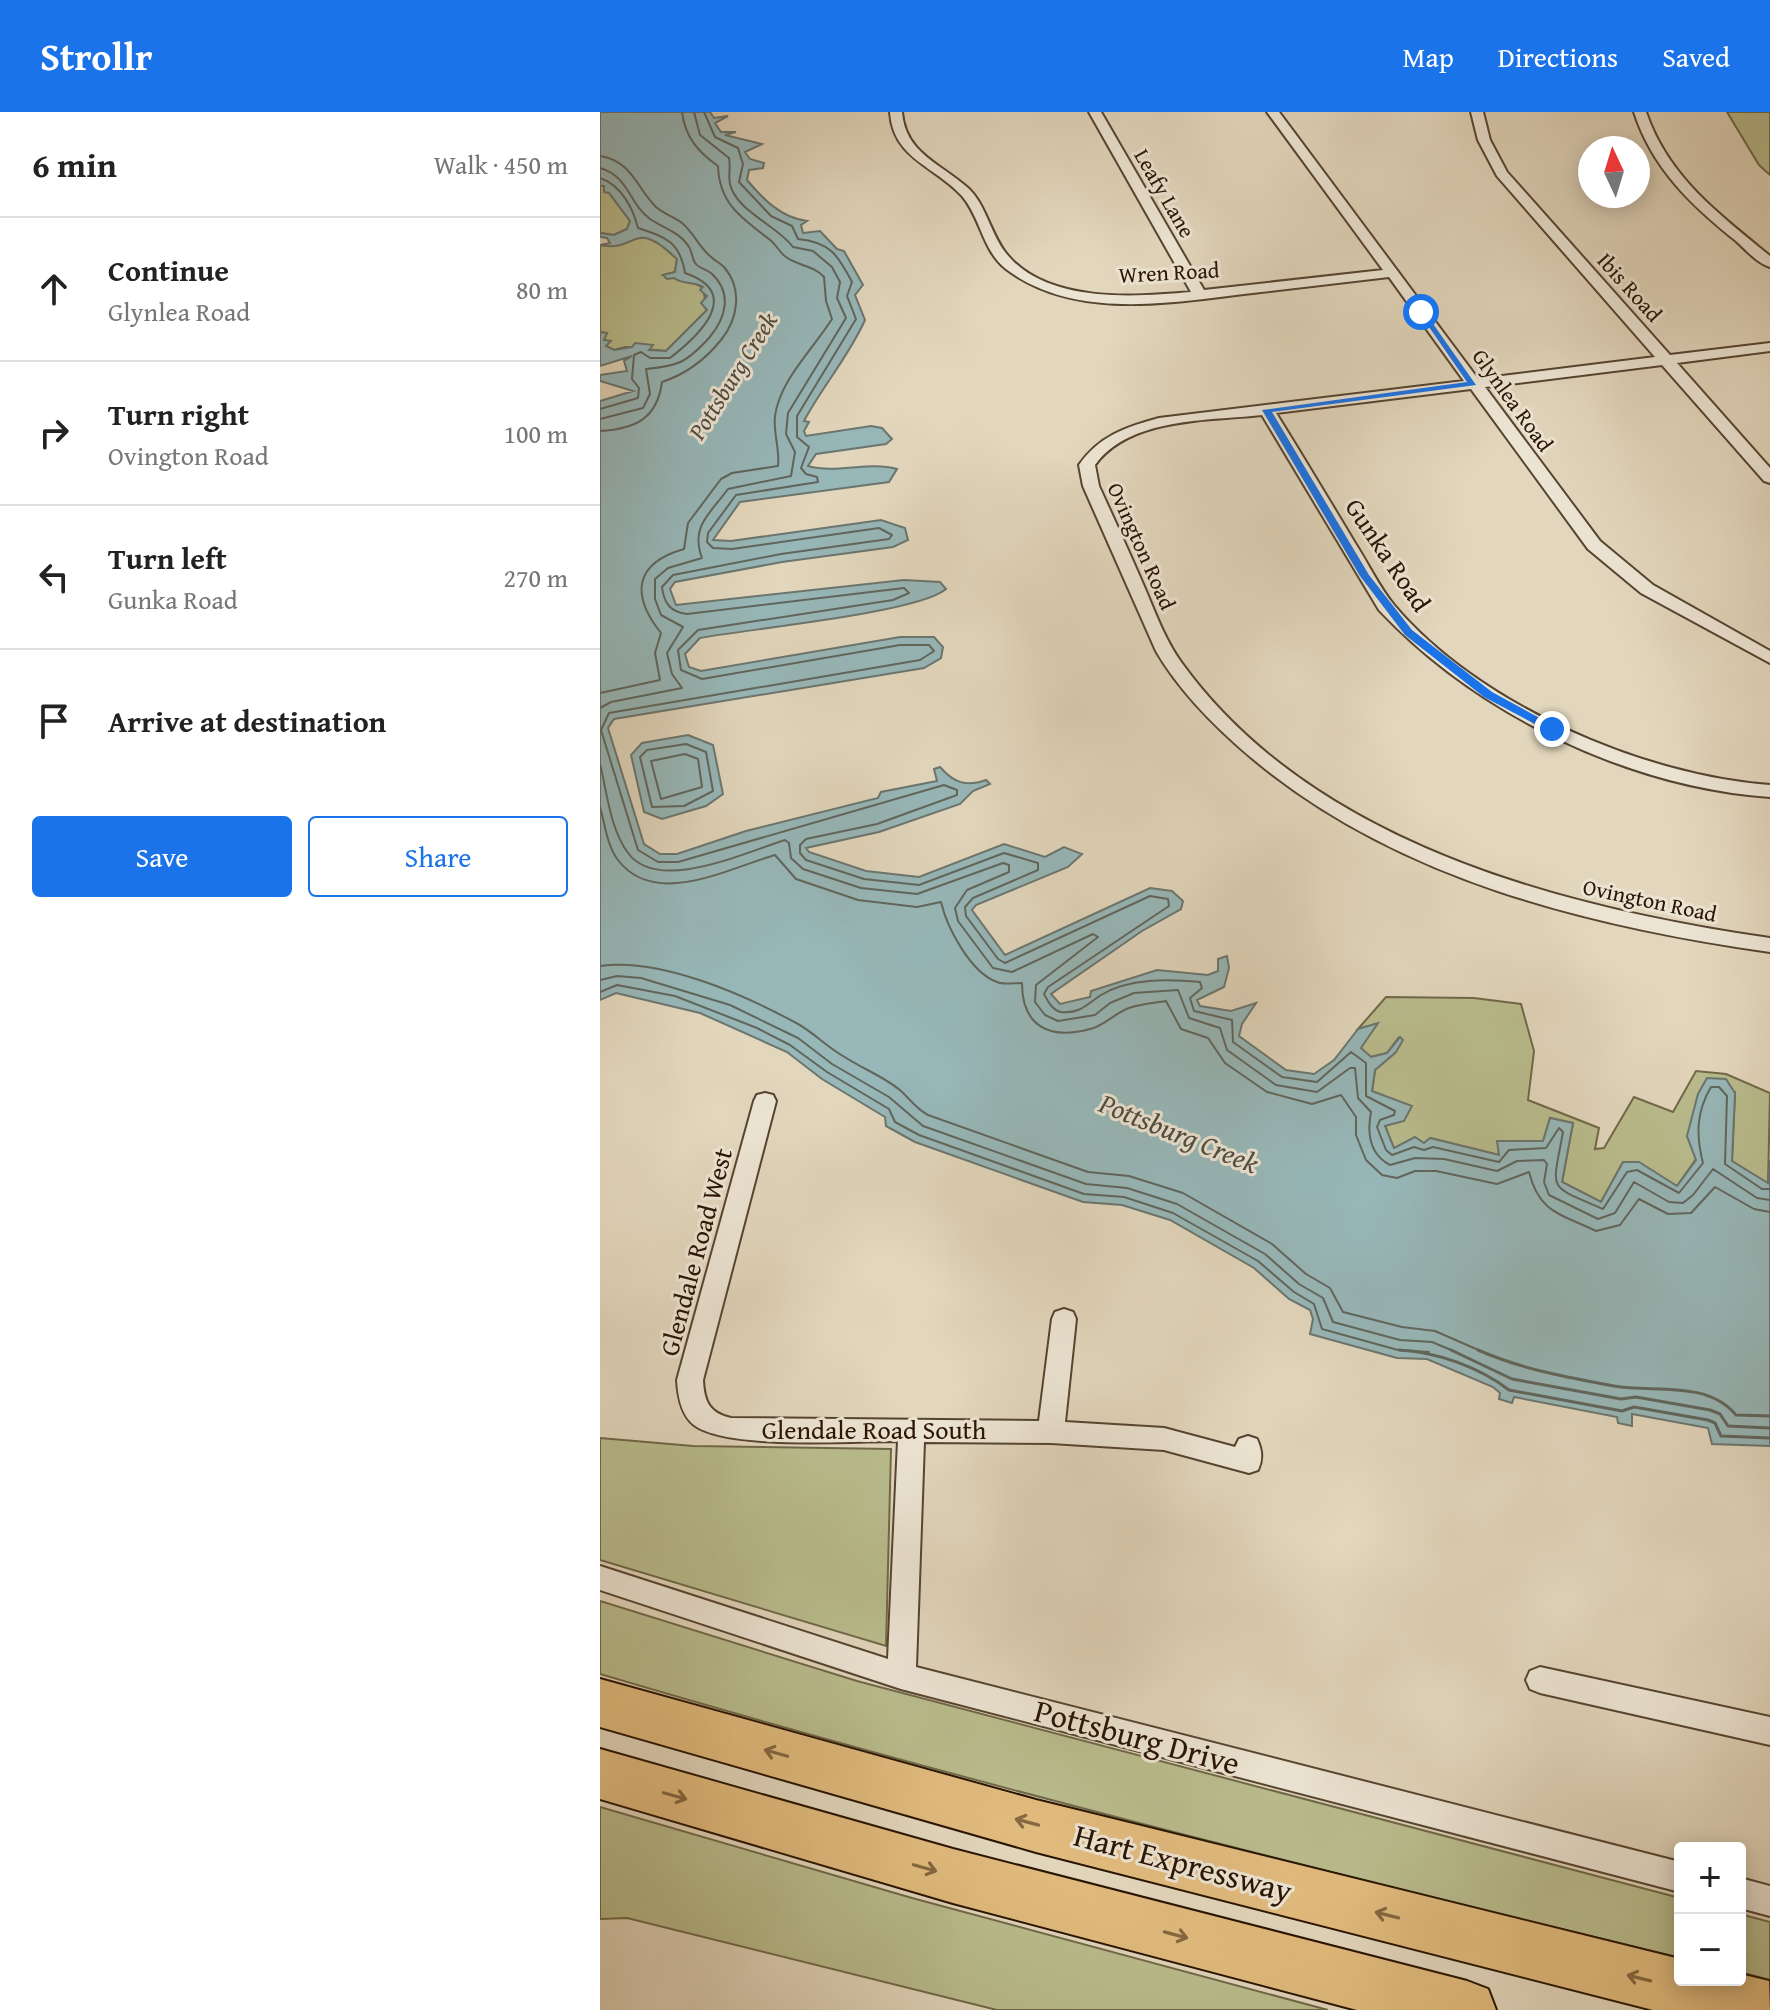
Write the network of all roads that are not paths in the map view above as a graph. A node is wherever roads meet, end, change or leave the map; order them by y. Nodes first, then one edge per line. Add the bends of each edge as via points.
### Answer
1 (896, 112) edge
2 (1095, 112) edge
3 (1273, 112) edge
4 (1477, 112) edge
5 (1640, 112) edge
6 (1770, 263) edge
7 (1391, 273) junction
8 (1200, 295) junction
9 (1770, 347) edge
10 (1665, 359) junction
11 (1473, 384) junction
12 (1267, 410) junction
13 (1770, 452) edge
14 (1749, 454) junction
15 (1770, 478) edge
16 (1770, 658) edge
17 (1770, 791) edge
18 (1770, 945) edge
19 (765, 1101) dead end
20 (1064, 1319) dead end
21 (700, 1416) joint
22 (911, 1430) junction
23 (1051, 1432) junction
24 (1248, 1447) dead end
25 (600, 1578) edge
26 (901, 1676) junction
27 (1540, 1680) dead end
28 (600, 1703) edge
29 (1770, 1731) edge
30 (600, 1774) edge
31 (1674, 1875) edge
32 (1746, 1895) edge
33 (1770, 1901) edge
34 (1467, 2010) edge
35 (1769, 2010) edge

1 - 8 street, Wren Road via 901,139 966,193 995,249 1020,272 1061,290 1099,297
2 - 8 street, Leafy Lane
3 - 7 street, Glynlea Road
4 - 10 street, Ibis Road via 1501,173
5 - 6 street via 1648,139 1672,174
7 - 8 street, Wren Road
7 - 11 street, Glynlea Road
9 - 10 street, Ovington Road
10 - 11 street, Ovington Road
10 - 14 street, Ibis Road
11 - 12 street, Ovington Road
11 - 16 street, Glynlea Road via 1581,531 1614,564 1647,589
12 - 17 street, Gunka Road via 1385,606 1463,678 1552,729 1660,771 1705,784
12 - 18 street, Ovington Road via 1128,431 1108,441 1087,465 1091,486 1160,641 1198,697 1247,745 1309,792 1424,854 1584,910
13 - 14 street
14 - 15 street, Ibis Road
19 - 21 street, Glendale Road West via 690,1380 690,1401
20 - 23 street
21 - 22 street, Glendale Road South via 731,1429
22 - 23 street, Glendale Road South
22 - 26 street
23 - 24 street, Glendale Road South via 1164,1439 1249,1462
25 - 26 street, Pottsburg Drive
26 - 31 street, Pottsburg Drive
27 - 29 street
35 -> 28 highway, Hart Expressway via 996,1815
30 -> 34 highway via 953,1876
32 - 33 street

